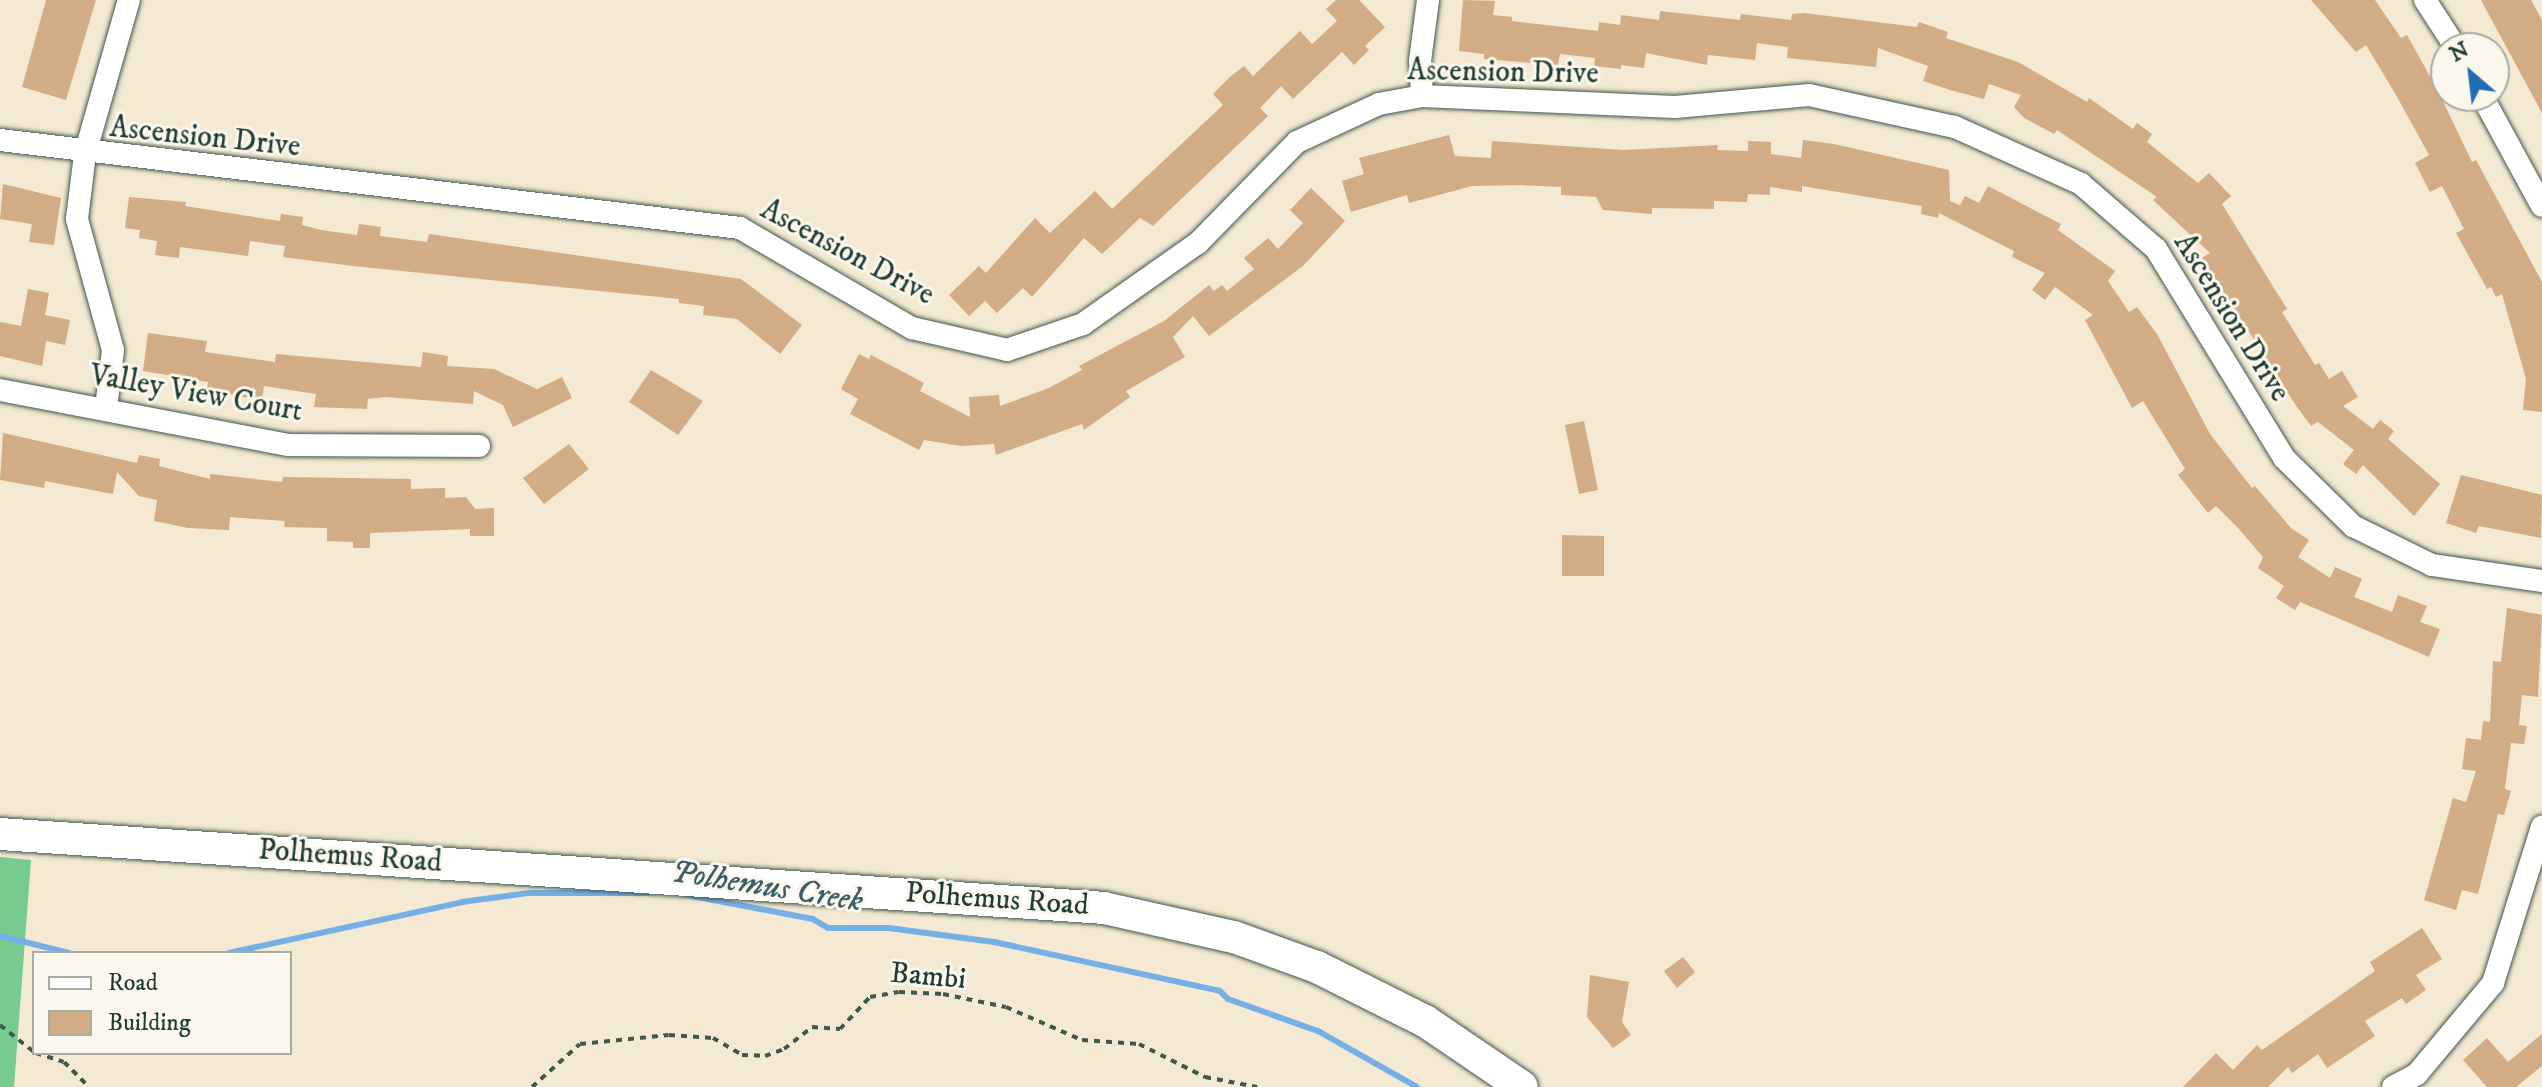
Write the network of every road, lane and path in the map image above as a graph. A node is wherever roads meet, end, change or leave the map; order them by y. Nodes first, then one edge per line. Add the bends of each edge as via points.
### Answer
1 (129, 0) edge
2 (1428, 0) edge
3 (2425, 0) edge
4 (2446, 32) edge
5 (1422, 96) junction
6 (2491, 112) edge
7 (0, 140) edge
8 (85, 154) junction
9 (2542, 206) edge
10 (0, 390) edge
11 (106, 408) junction
12 (479, 446) dead end
13 (2542, 581) edge
14 (2542, 827) edge
15 (0, 834) edge
16 (2537, 855) edge
17 (0, 1025) edge
18 (32, 1050) edge
19 (44, 1055) edge
20 (2422, 1080) edge
21 (89, 1087) edge
22 (532, 1087) edge
23 (1257, 1087) edge
24 (1522, 1087) edge
25 (2393, 1087) edge

1 - 8 street
2 - 5 street via 1420,61
3 - 4 street
5 - 8 street, Ascension Drive via 1352,114 1297,142 1198,243 1083,324 1007,350 912,328 740,228
5 - 13 street, Ascension Drive via 1675,107 1809,95 1955,127 2081,184 2156,249 2284,458 2353,526 2432,565
6 - 9 street
7 - 8 street, Ascension Drive
8 - 11 street via 77,219 84,254 105,305 113,350
10 - 11 street, Valley View Court
11 - 12 street, Valley View Court via 289,445
14 - 16 street
15 - 24 main road, Polhemus Road via 1104,908 1234,937 1317,967 1425,1021
16 - 20 street via 2493,983
17 - 18 path
19 - 21 path via 64,1062
20 - 25 street
22 - 23 path, Bambi via 580,1044 669,1035 713,1038 742,1055 765,1056 784,1049 812,1027 840,1029 870,997 899,992 1006,1007 1082,1040 1139,1044 1191,1072

